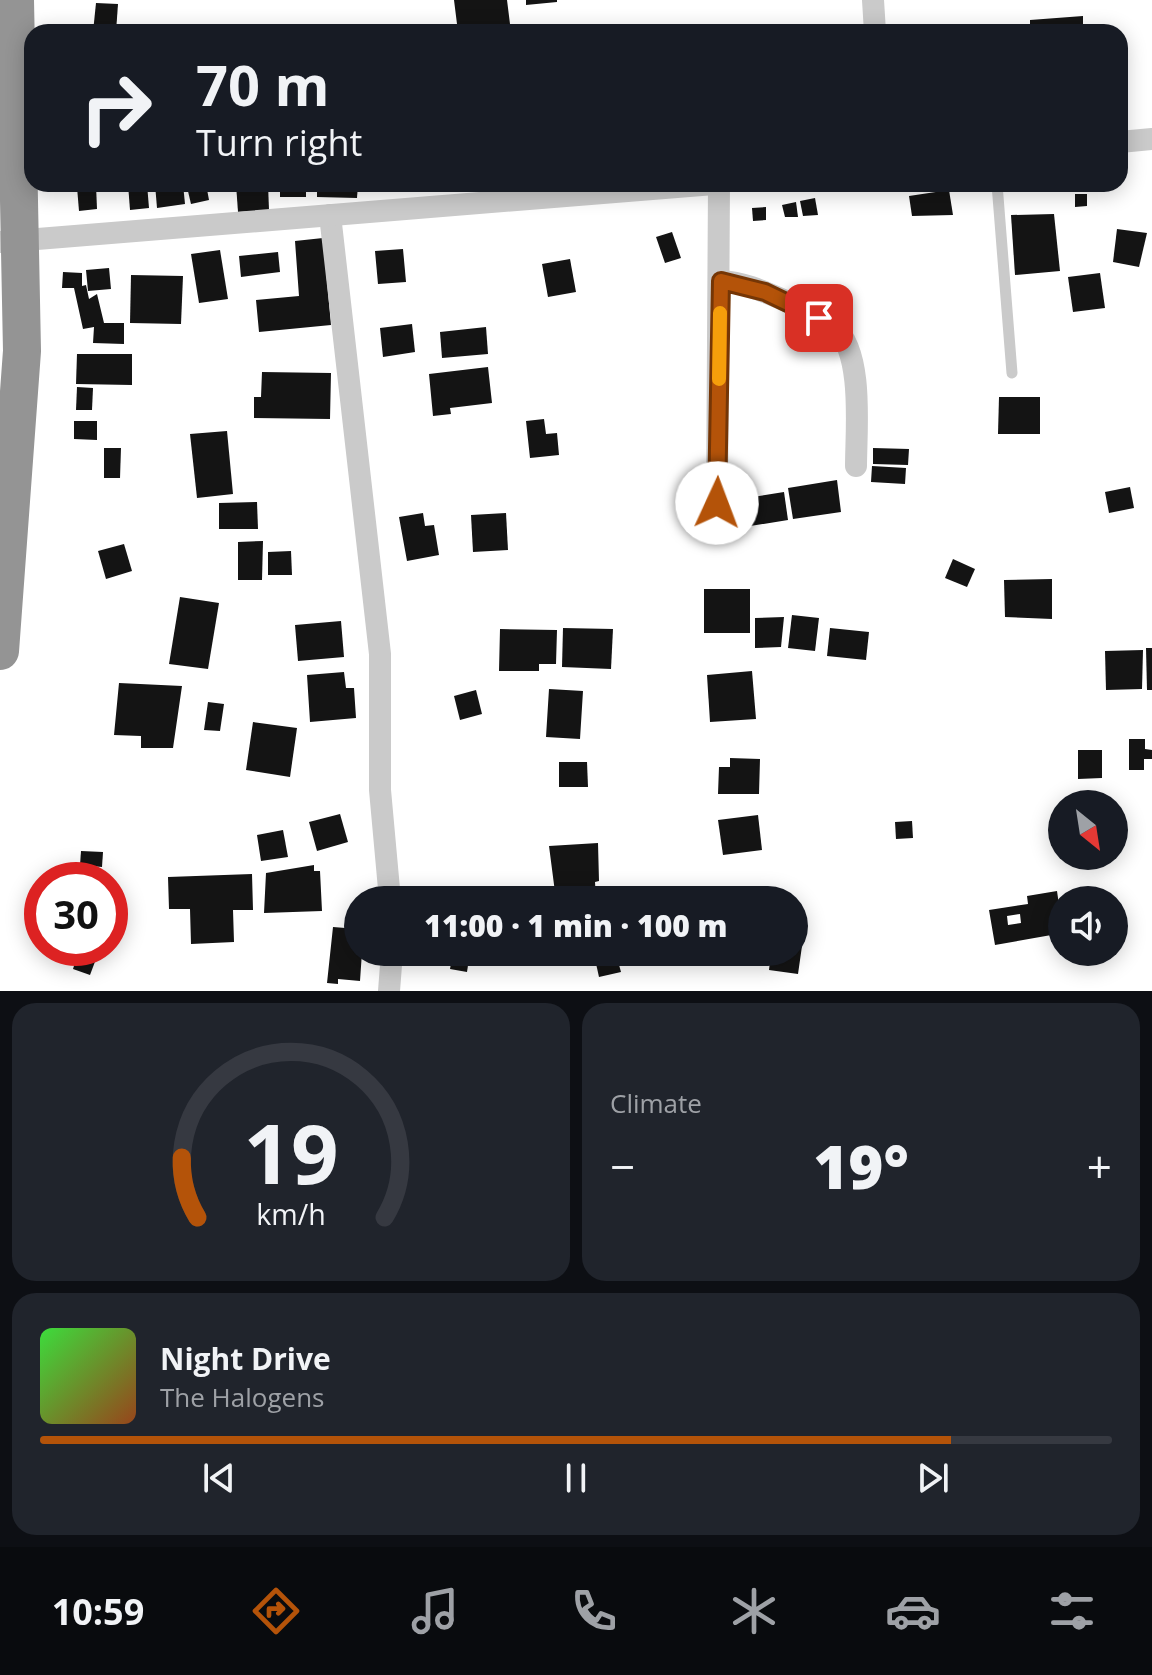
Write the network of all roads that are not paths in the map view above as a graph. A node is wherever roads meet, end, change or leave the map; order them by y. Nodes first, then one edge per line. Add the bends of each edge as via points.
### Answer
1 (15, 0) edge
2 (873, 0) edge
3 (874, 24) edge
4 (1152, 139) edge
5 (1128, 141) edge
6 (616, 192) edge
7 (716, 192) edge
8 (998, 192) edge
9 (330, 215) junction
10 (9, 242) edge
11 (721, 281) junction
12 (1012, 373) dead end
13 (856, 466) dead end
14 (717, 503) dead end
15 (0, 651) edge
16 (389, 886) edge
17 (391, 966) edge
18 (389, 991) edge

1 - 10 highway
2 - 3 street
4 - 5 street
6 - 9 street
7 - 11 street
8 - 12 lane
9 - 10 street
9 - 16 street via 380,654 380,790
10 - 15 highway via 22,351
11 - 13 street via 765,292 837,329 856,388
11 - 14 street
17 - 18 street

